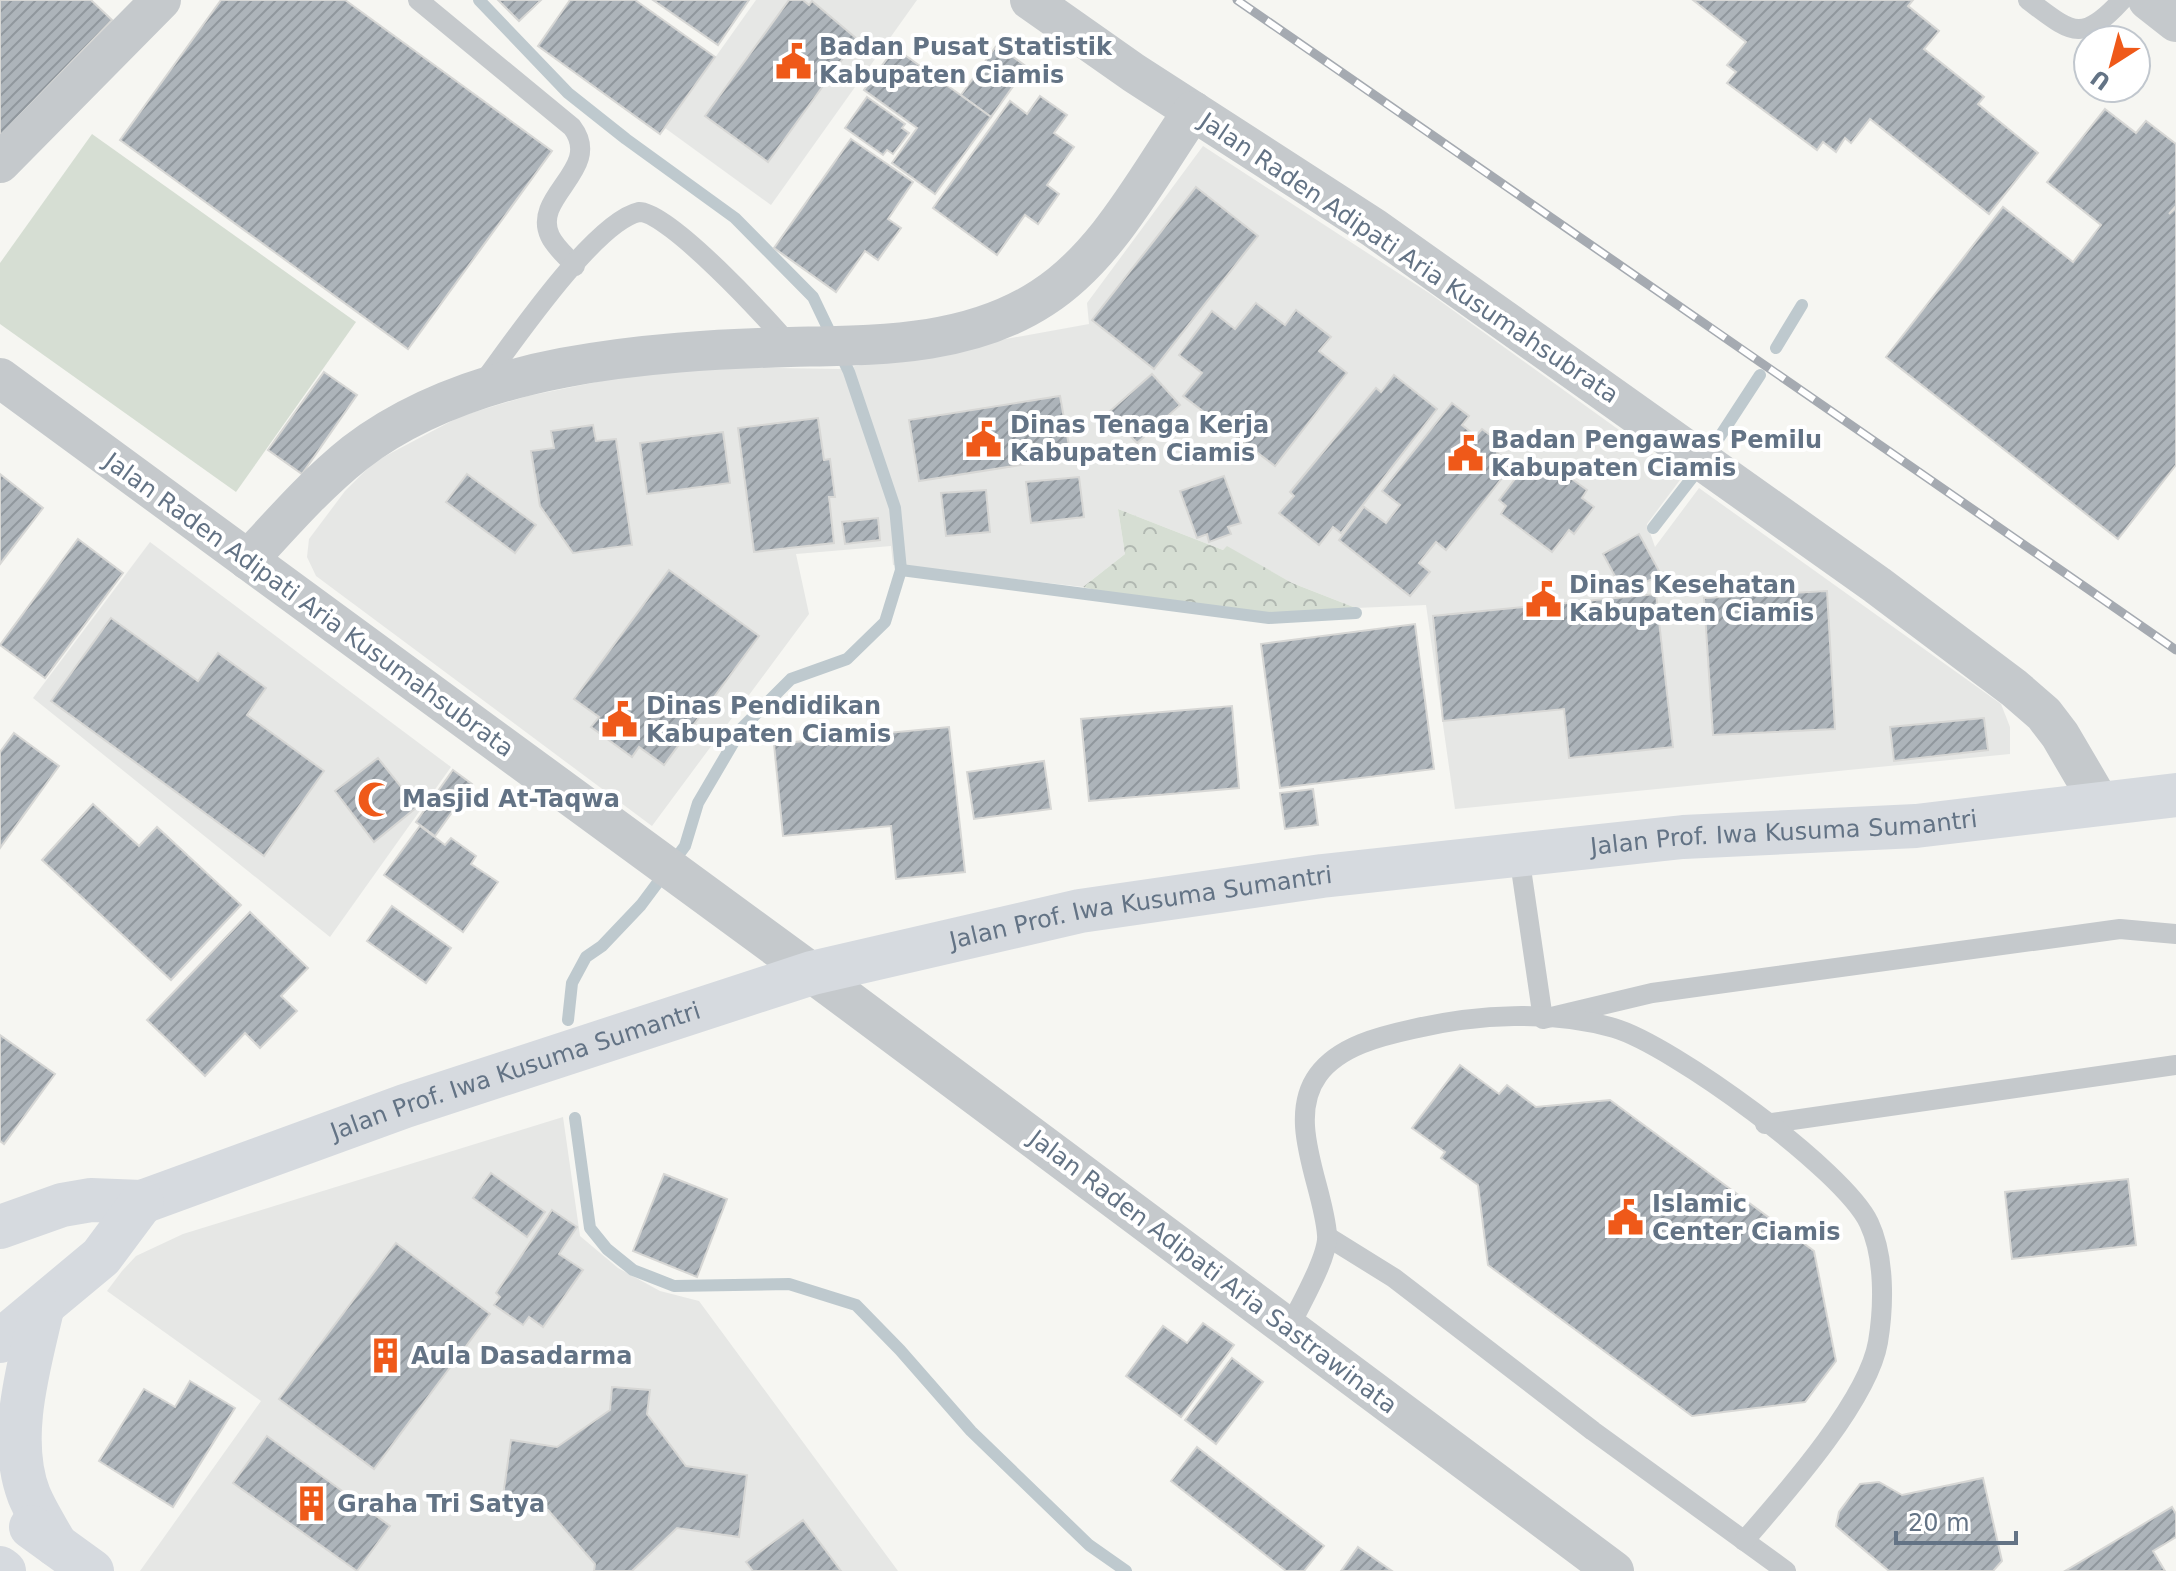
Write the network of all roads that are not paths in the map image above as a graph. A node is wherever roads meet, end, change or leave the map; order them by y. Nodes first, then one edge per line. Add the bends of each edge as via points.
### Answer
1 (161, 0) edge
2 (418, 0) edge
3 (1030, 0) edge
4 (2028, 0) edge
5 (2122, 0) edge
6 (2148, 0) edge
7 (2176, 22) edge
8 (1193, 111) junction
9 (0, 163) edge
10 (575, 266) junction
11 (821, 347) junction
12 (0, 378) edge
13 (479, 388) junction
14 (248, 560) junction
15 (2176, 795) edge
16 (2101, 805) junction
17 (1519, 855) junction
18 (2176, 934) edge
19 (812, 973) junction
20 (1543, 1019) junction
21 (2176, 1065) edge
22 (1765, 1124) junction
23 (142, 1202) junction
24 (0, 1227) edge
25 (1328, 1237) junction
26 (42, 1309) junction
27 (1289, 1328) junction
28 (0, 1341) edge
29 (0, 1504) edge
30 (1744, 1541) junction
31 (56, 1545) junction
32 (92, 1571) edge
33 (1614, 1571) edge
34 (1786, 1571) edge

1 - 9 street
2 - 10 lane via 580,137 581,154 550,209 547,228
3 - 8 street, Jalan Raden Adipati Aria Kusumahsubrata
4 - 5 lane via 2076,29 2100,24
6 - 7 street
8 - 11 street via 1104,238 1058,287 1013,315 981,327
8 - 16 street, Jalan Raden Adipati Aria Kusumahsubrata via 1374,228 2031,702 2060,735
10 - 11 lane via 622,218 652,214 766,317
10 - 13 lane
11 - 13 street via 691,351
12 - 14 street, Jalan Raden Adipati Aria Kusumahsubrata
13 - 14 street via 404,423 356,453
14 - 19 street, Jalan Raden Adipati Aria Kusumahsubrata
15 - 16 main road, Jalan Prof. Iwa Kusuma Sumantri
16 - 17 main road, Jalan Prof. Iwa Kusuma Sumantri via 1916,826 1683,837
17 - 19 main road, Jalan Prof. Iwa Kusuma Sumantri via 1322,876 1080,911
17 - 20 lane
18 - 20 lane via 2120,929 1652,993
19 - 23 main road, Jalan Prof. Iwa Kusuma Sumantri via 405,1106
19 - 27 street, Jalan Raden Adipati Aria Sastrawinata
20 - 22 lane via 1618,1029 1678,1061
20 - 25 lane via 1499,1015 1438,1023 1373,1040 1325,1066 1309,1092 1305,1112
21 - 22 lane
22 - 30 lane via 1816,1163 1867,1220 1876,1240 1880,1309 1878,1344 1848,1409
23 - 24 main road via 62,1205
23 - 26 main road via 101,1257
25 - 27 lane
25 - 30 lane via 1394,1278
26 - 28 main road
26 - 31 main road via 21,1415 22,1456 29,1493
27 - 33 street, Jalan Raden Adipati Aria Sastrawinata
29 - 31 main road
30 - 34 lane
31 - 32 main road

